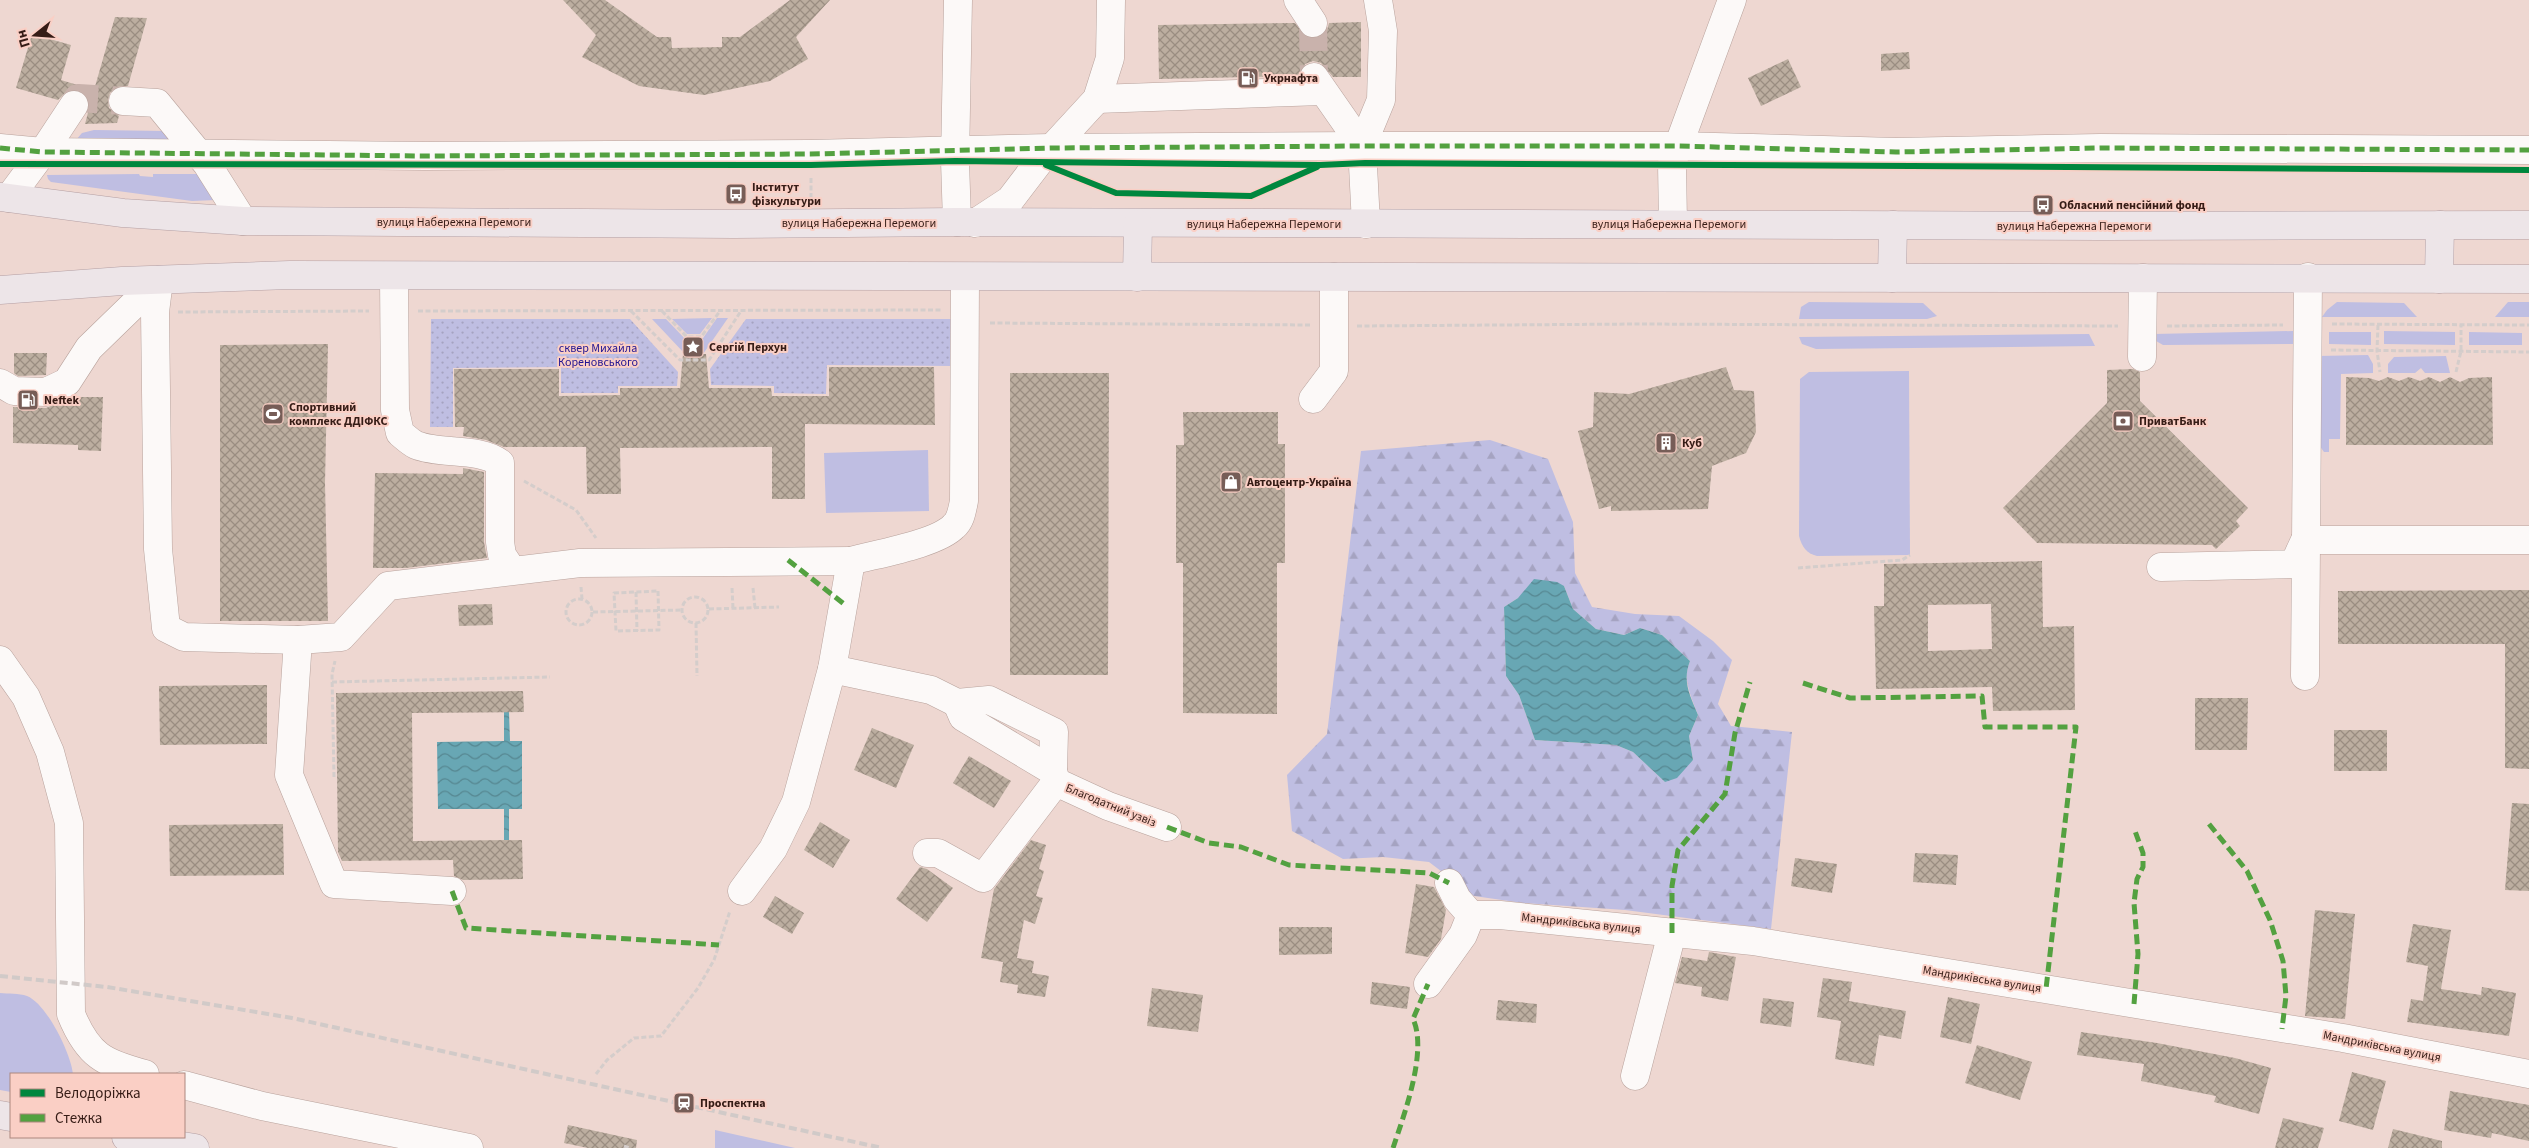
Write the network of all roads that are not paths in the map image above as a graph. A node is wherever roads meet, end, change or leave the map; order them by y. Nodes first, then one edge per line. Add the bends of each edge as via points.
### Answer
1 (958, 0) edge
2 (1111, 0) edge
3 (1298, 0) edge
4 (1378, 0) edge
5 (1732, 0) edge
6 (1313, 23) tunnel mouth
7 (1097, 99) junction
8 (123, 101) tunnel mouth
9 (74, 105) tunnel mouth
10 (1362, 146) junction
11 (1678, 146) junction
12 (0, 148) edge
13 (1051, 148) junction
14 (2529, 150) edge
15 (44, 152) junction
16 (196, 152) junction
17 (956, 152) junction
18 (4, 198) edge
19 (243, 221) junction
20 (966, 222) junction
21 (1138, 224) junction
22 (1366, 224) junction
23 (1673, 224) junction
24 (1893, 225) junction
25 (2440, 225) junction
26 (2529, 225) edge
27 (394, 276) junction
28 (1137, 276) junction
29 (965, 277) junction
30 (1334, 277) junction
31 (2308, 277) junction
32 (1892, 278) junction
33 (2144, 278) junction
34 (2440, 279) junction
35 (2529, 279) edge
36 (159, 280) junction
37 (0, 290) edge
38 (2142, 357) dead end
39 (0, 383) edge
40 (1313, 399) dead end
41 (2306, 540) junction
42 (2529, 540) edge
43 (851, 561) junction
44 (2161, 567) dead end
45 (512, 570) junction
46 (298, 640) junction
47 (0, 660) edge
48 (832, 669) junction
49 (2304, 676) dead end
50 (1055, 777) junction
51 (1167, 827) dead end
52 (927, 853) dead end
53 (1449, 883) dead end
54 (452, 891) dead end
55 (742, 891) road end
56 (1471, 915) junction
57 (1672, 933) junction
58 (1428, 984) dead end
59 (141, 1073) edge
60 (2529, 1074) edge
61 (1635, 1076) dead end
62 (185, 1085) edge
63 (132, 1138) edge
64 (195, 1148) edge
65 (470, 1148) edge

1 - 17 street
2 - 7 street via 1110,58
3 - 6 street
4 - 10 street via 1383,31 1381,100
5 - 11 street
7 - 10 street via 1318,84
7 - 13 street
8 - 16 street via 157,103
9 - 15 street
10 - 11 street
10 - 13 street
10 - 22 street
11 - 14 street via 1896,152 2100,148
11 - 23 street via 1672,163
12 - 15 street
13 - 17 street
13 - 20 street via 1010,200
15 - 16 street
15 - 18 street
16 - 17 street via 425,156
16 - 19 street
17 - 20 street
18 - 19 main road, вулиця Набережна Перемоги via 122,213
19 - 20 main road, вулиця Набережна Перемоги
20 - 21 main road, вулиця Набережна Перемоги
21 - 22 main road, вулиця Набережна Перемоги
21 - 28 main road
22 - 23 main road, вулиця Набережна Перемоги
23 - 24 main road, вулиця Набережна Перемоги
24 - 25 main road, вулиця Набережна Перемоги
24 - 32 main road
25 - 26 main road, вулиця Набережна Перемоги
25 - 34 main road
27 - 29 main road
27 - 36 main road via 290,275
27 - 45 street via 395,410 400,433 414,444 491,456 500,463 500,542 502,555
28 - 29 main road
28 - 30 main road
29 - 43 street via 964,501 961,514 956,525 937,538
30 - 32 main road
30 - 40 street via 1334,371
31 - 33 main road
31 - 34 main road
31 - 41 street
32 - 33 main road
33 - 38 street
34 - 35 main road
36 - 37 main road
36 - 39 street via 89,348 67,382 46,392 14,391
36 - 46 street via 155,312 158,549 166,628 184,637
41 - 42 street
41 - 44 street via 2294,564
41 - 49 street
43 - 45 street via 614,562
43 - 48 street
45 - 46 street via 388,586 341,637
46 - 54 street via 289,775 334,884
47 - 59 street via 26,697 50,752 69,823 72,1014 79,1034 95,1053 112,1065
48 - 50 street via 931,690 957,703 989,700 1054,732
48 - 55 street via 796,802 773,849
50 - 51 street, Благодатний узвіз via 1108,806
50 - 52 street via 983,878 938,853
53 - 56 street
56 - 57 street, Мандриківська вулиця via 1500,915
56 - 58 street via 1463,935
57 - 60 street, Мандриківська вулиця via 1753,941 2017,984 2343,1038
57 - 61 street
62 - 65 street via 262,1106
63 - 64 main road

